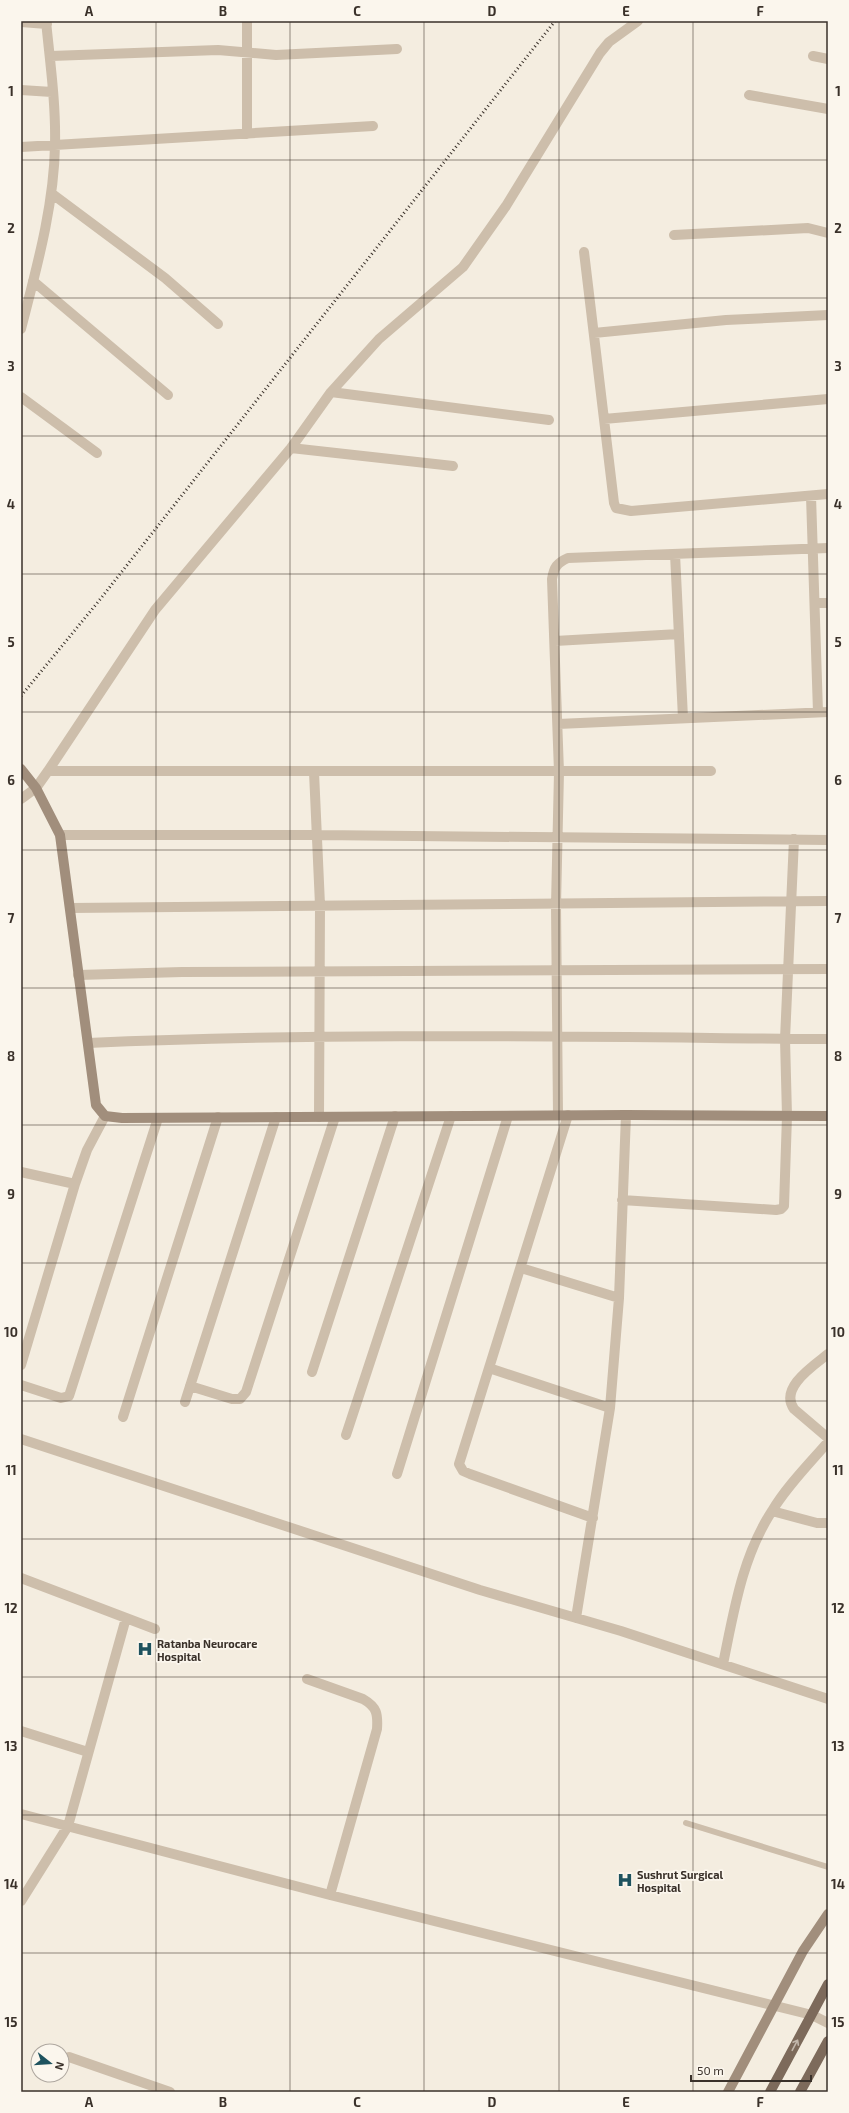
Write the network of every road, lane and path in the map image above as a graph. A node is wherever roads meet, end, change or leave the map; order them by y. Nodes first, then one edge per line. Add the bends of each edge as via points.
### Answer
1 (247, 21) edge
2 (638, 21) edge
3 (21, 22) edge
4 (46, 22) edge
5 (397, 50) dead end
6 (246, 54) junction
7 (51, 56) junction
8 (813, 56) dead end
9 (828, 58) edge
10 (21, 90) edge
11 (52, 92) junction
12 (749, 95) dead end
13 (828, 109) edge
14 (373, 126) dead end
15 (247, 134) junction
16 (55, 145) junction
17 (21, 147) edge
18 (51, 193) junction
19 (828, 233) edge
20 (674, 235) dead end
21 (584, 252) dead end
22 (34, 281) junction
23 (828, 315) edge
24 (218, 324) dead end
25 (21, 329) edge
26 (594, 333) junction
27 (331, 392) junction
28 (168, 395) dead end
29 (21, 397) edge
30 (828, 399) edge
31 (549, 420) dead end
32 (604, 420) junction
33 (291, 448) junction
34 (97, 453) dead end
35 (453, 466) dead end
36 (828, 494) edge
37 (811, 496) junction
38 (813, 548) junction
39 (828, 548) edge
40 (674, 554) junction
41 (815, 603) junction
42 (828, 603) edge
43 (679, 634) junction
44 (555, 641) junction
45 (823, 712) edge
46 (683, 718) junction
47 (558, 724) junction
48 (21, 769) edge
49 (48, 771) junction
50 (711, 771) dead end
51 (314, 772) junction
52 (559, 772) junction
53 (36, 788) junction
54 (21, 799) edge
55 (60, 835) junction
56 (318, 835) junction
57 (558, 837) junction
58 (794, 840) junction
59 (828, 840) edge
60 (791, 901) junction
61 (828, 901) edge
62 (320, 905) junction
63 (556, 905) junction
64 (70, 908) junction
65 (828, 968) edge
66 (558, 969) junction
67 (787, 969) junction
68 (318, 971) junction
69 (78, 975) junction
70 (557, 1036) junction
71 (319, 1038) junction
72 (785, 1039) junction
73 (828, 1039) edge
74 (88, 1043) junction
75 (558, 1115) junction
76 (568, 1115) junction
77 (626, 1115) junction
78 (105, 1116) junction
79 (395, 1116) junction
80 (451, 1116) junction
81 (508, 1116) junction
82 (787, 1116) junction
83 (828, 1116) edge
84 (218, 1117) junction
85 (276, 1117) junction
86 (319, 1117) junction
87 (335, 1117) junction
88 (158, 1118) junction
89 (21, 1172) edge
90 (75, 1184) junction
91 (622, 1200) junction
92 (521, 1268) junction
93 (619, 1298) junction
94 (828, 1354) edge
95 (21, 1365) edge
96 (489, 1368) junction
97 (312, 1372) dead end
98 (21, 1385) edge
99 (190, 1386) junction
100 (185, 1402) dead end
101 (610, 1408) junction
102 (123, 1417) dead end
103 (346, 1435) dead end
104 (828, 1438) edge
105 (21, 1439) edge
106 (828, 1442) edge
107 (397, 1474) dead end
108 (772, 1511) junction
109 (593, 1518) junction
110 (828, 1523) edge
111 (21, 1578) edge
112 (126, 1618) junction
113 (576, 1618) junction
114 (155, 1629) dead end
115 (723, 1664) junction
116 (307, 1679) dead end
117 (828, 1699) edge
118 (21, 1731) edge
119 (88, 1752) junction
120 (21, 1814) edge
121 (686, 1823) dead end
122 (68, 1826) junction
123 (828, 1867) edge
124 (330, 1895) junction
125 (21, 1901) edge
126 (828, 1914) edge
127 (828, 1984) edge
128 (774, 2005) junction
129 (812, 2015) junction
130 (828, 2023) edge
131 (828, 2041) edge
132 (70, 2057) edge
133 (170, 2092) edge
134 (728, 2092) edge
135 (770, 2092) edge
136 (800, 2092) edge

1 - 6 street
2 - 27 street via 609,42 600,53 506,206 463,267 379,338
3 - 4 street
4 - 7 street
5 - 6 street
6 - 7 street via 218,50
6 - 15 street
7 - 11 street
8 - 9 street
10 - 11 street
11 - 16 street
12 - 13 street
14 - 15 street
15 - 16 street
16 - 17 street
16 - 18 street
18 - 22 street
18 - 24 street via 165,278
19 - 20 street via 808,228
21 - 26 street
22 - 25 street
22 - 28 street
23 - 26 street via 726,320
26 - 32 street
27 - 31 street
27 - 33 street
29 - 34 street
30 - 32 street
32 - 37 street via 614,503 620,510
33 - 35 street
33 - 49 street via 155,610
36 - 37 street
37 - 38 street
38 - 39 street
38 - 40 street
38 - 41 street
40 - 43 street
40 - 44 street via 568,558 559,562 554,568 552,578
41 - 42 street
41 - 45 street
43 - 44 street
43 - 46 street
44 - 47 street
45 - 46 street
46 - 47 street
47 - 52 street
48 - 53 street
49 - 51 street
49 - 53 street
50 - 52 street
51 - 52 street
51 - 56 street
52 - 57 street
53 - 54 street
53 - 55 street
55 - 56 street
55 - 64 street
56 - 57 street
56 - 62 street
57 - 58 street
57 - 63 street
58 - 59 street
58 - 60 street
60 - 61 street
60 - 63 street
60 - 67 street
62 - 63 street
62 - 64 street
62 - 68 street
63 - 66 street
64 - 69 street
65 - 67 street
66 - 67 street
66 - 68 street
66 - 70 street
67 - 72 street
68 - 69 street
68 - 71 street
69 - 74 street
70 - 71 street
70 - 72 street
70 - 75 street
71 - 74 street
71 - 86 street
72 - 73 street
72 - 82 street
74 - 78 street via 96,1105
75 - 76 street
75 - 81 street
76 - 77 street
76 - 92 street
77 - 82 street
77 - 91 street
78 - 88 street
78 - 90 street via 87,1150
79 - 80 street
79 - 87 street
79 - 97 street
80 - 81 street
80 - 103 street
81 - 107 street
82 - 83 street
82 - 91 street via 785,1201 781,1209
84 - 85 street
84 - 88 street
84 - 102 street
85 - 86 street
85 - 99 street
86 - 87 street
87 - 99 street via 246,1392 240,1399 232,1399
88 - 98 street via 69,1396 61,1398
89 - 90 street
90 - 95 street
91 - 93 street
92 - 93 street
92 - 96 street
93 - 101 street
94 - 104 street via 796,1383 789,1396 794,1409
96 - 101 street
96 - 109 street via 460,1456 459,1467 470,1474
99 - 100 street
101 - 109 street
105 - 113 street via 480,1590
106 - 108 street via 787,1489
108 - 110 street via 817,1523
108 - 115 street via 756,1539 745,1566
109 - 113 street
111 - 112 street
112 - 114 street
112 - 119 street
113 - 115 street
115 - 117 street
116 - 124 street via 363,1699 372,1704 378,1717 377,1729
118 - 119 street
119 - 122 street
120 - 122 street
121 - 123 lane
122 - 124 street
122 - 125 street
124 - 128 street
126 - 128 street via 803,1951
127 - 129 main road
128 - 129 street
128 - 134 street
129 - 130 street
135 -> 129 main road
131 - 136 main road
132 - 133 street

